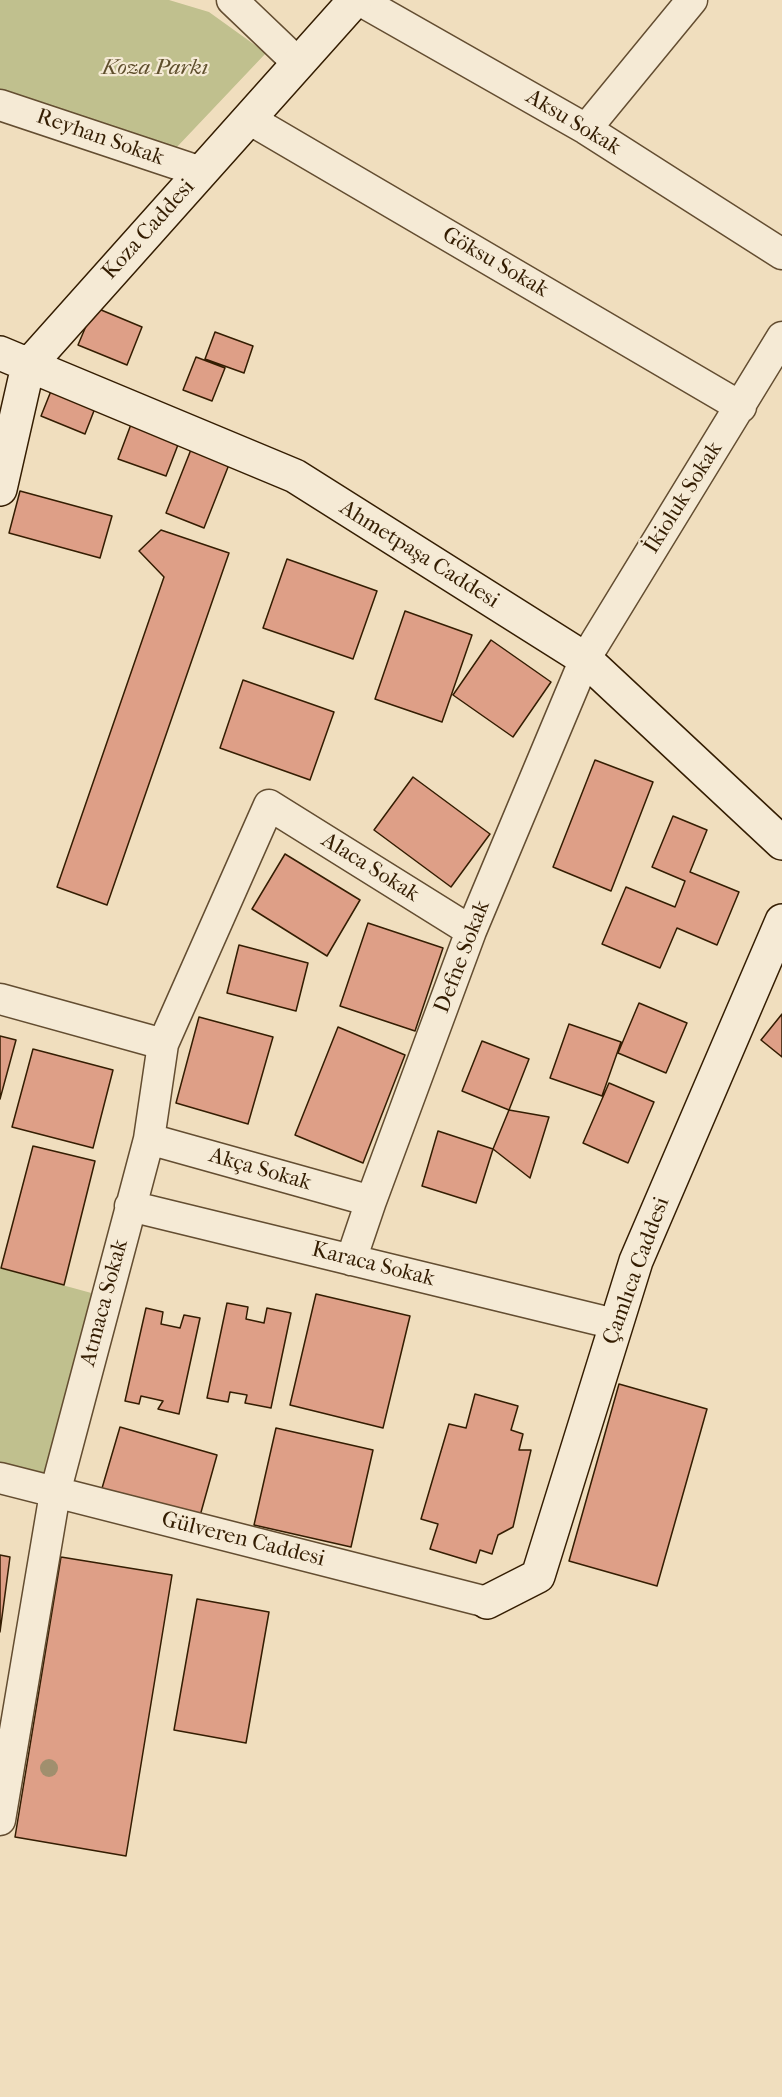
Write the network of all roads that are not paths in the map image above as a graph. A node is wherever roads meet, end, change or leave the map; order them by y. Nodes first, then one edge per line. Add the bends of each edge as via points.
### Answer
1 (232, 0) edge
2 (355, 0) edge
3 (359, 0) edge
4 (692, 0) edge
5 (298, 63) junction
6 (0, 105) edge
7 (249, 119) junction
8 (586, 129) junction
9 (201, 172) junction
10 (782, 254) edge
11 (782, 337) edge
12 (14, 360) edge
13 (741, 407) junction
14 (0, 489) edge
15 (585, 659) junction
16 (268, 805) joint
17 (782, 843) edge
18 (782, 921) edge
19 (471, 931) junction
20 (0, 999) edge
21 (164, 1044) junction
22 (149, 1139) junction
23 (371, 1201) junction
24 (130, 1206) junction
25 (351, 1260) junction
26 (615, 1324) junction
27 (0, 1478) edge
28 (55, 1493) junction
29 (487, 1602) joint
30 (0, 1820) edge

1 - 5 street
2 - 5 street, Koza Caddesi
3 - 8 street, Aksu Sokak
4 - 8 street
5 - 7 street, Koza Caddesi
6 - 9 street, Reyhan Sokak
7 - 9 street, Koza Caddesi
7 - 13 street, Göksu Sokak
8 - 10 street, Aksu Sokak
9 - 12 street, Koza Caddesi
11 - 13 street, İkioluk Sokak
12 - 14 street, Koza Caddesi
12 - 15 street, Ahmetpaşa Caddesi via 295,476
13 - 15 street, İkioluk Sokak
15 - 17 street, Ahmetpaşa Caddesi
15 - 19 street, Defne Sokak
16 - 19 street, Alaca Sokak
16 - 21 street, Atmaca Sokak
18 - 26 street, Çamlıca Caddesi via 636,1261
19 - 23 street, Defne Sokak
20 - 21 street
21 - 22 street, Atmaca Sokak
22 - 23 street, Akça Sokak
22 - 24 street, Atmaca Sokak
23 - 25 street, Defne Sokak
24 - 25 street, Karaca Sokak
24 - 28 street, Atmaca Sokak
25 - 26 street, Karaca Sokak
26 - 29 street, Çamlıca Caddesi via 538,1576
27 - 28 street, Gülveren Caddesi
28 - 29 street, Gülveren Caddesi
28 - 30 street, Atmaca Sokak

